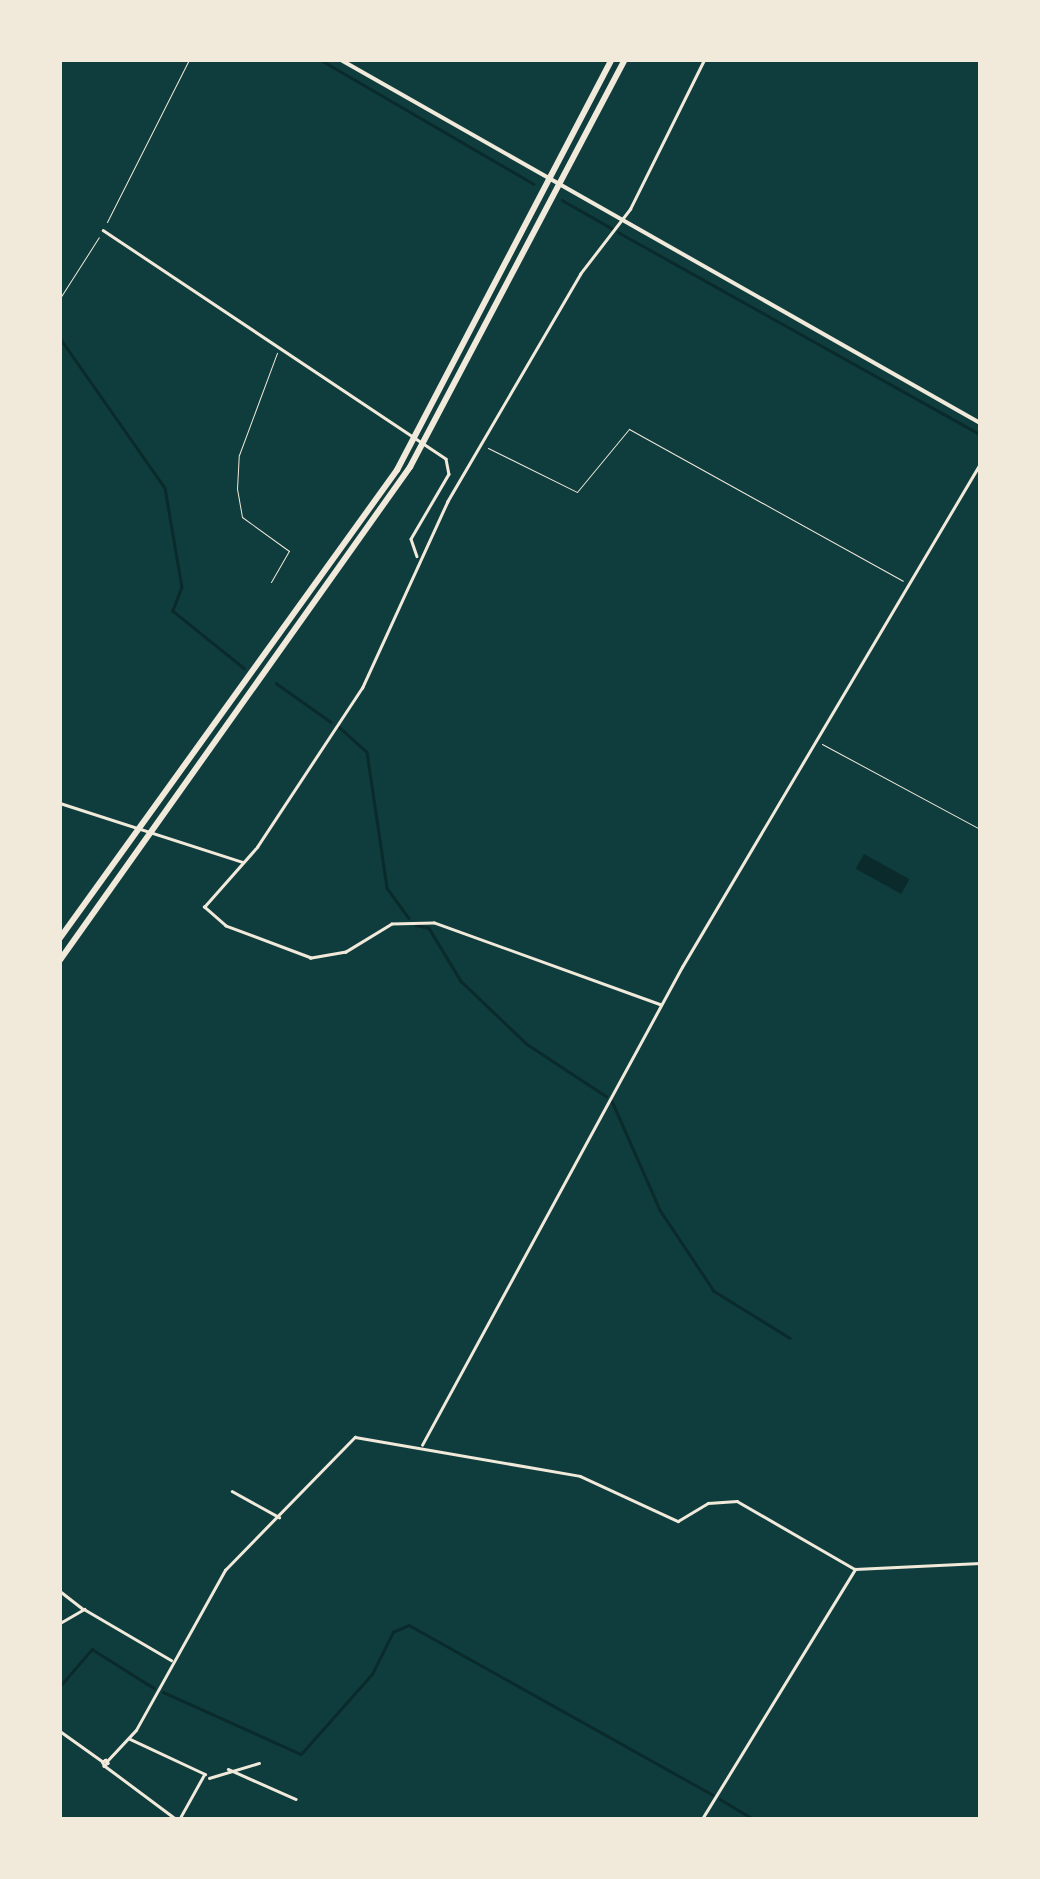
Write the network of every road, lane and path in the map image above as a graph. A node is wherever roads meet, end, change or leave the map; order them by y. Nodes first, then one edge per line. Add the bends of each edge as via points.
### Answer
1 (188, 60) edge
2 (342, 60) edge
3 (611, 60) edge
4 (624, 60) edge
5 (704, 60) edge
6 (623, 219) junction
7 (103, 230) junction
8 (60, 298) edge
9 (281, 345) junction
10 (980, 423) edge
11 (480, 445) junction
12 (980, 464) edge
13 (418, 557) junction
14 (271, 582) dead end
15 (906, 582) junction
16 (814, 740) junction
17 (60, 804) edge
18 (980, 829) edge
19 (245, 863) junction
20 (60, 938) edge
21 (60, 960) edge
22 (661, 1005) junction
23 (422, 1445) junction
24 (232, 1491) dead end
25 (280, 1518) junction
26 (980, 1563) edge
27 (856, 1570) junction
28 (60, 1591) edge
29 (84, 1610) junction
30 (60, 1623) edge
31 (171, 1660) junction
32 (60, 1731) edge
33 (130, 1739) junction
34 (105, 1763) junction
35 (259, 1764) dead end
36 (228, 1769) junction
37 (208, 1778) junction
38 (296, 1799) dead end
39 (178, 1819) edge
40 (702, 1819) edge

1 - 7 path
2 - 6 street
3 - 20 highway via 397,470
4 - 21 highway via 410,467
5 - 6 street
6 - 10 street
6 - 11 street
7 - 8 path
7 - 9 street
9 - 13 street via 451,464 410,539
9 - 14 path via 239,455 237,489 242,517 289,551
11 - 13 street
11 - 15 path via 578,492 629,428
12 - 15 street
13 - 19 street via 362,688
15 - 16 street
16 - 18 path
16 - 22 street
17 - 19 street via 121,818
19 - 22 street via 206,901 206,912 296,954 330,958 392,924 434,923
22 - 23 street
23 - 25 street via 405,1451 355,1438
23 - 27 street via 580,1476 671,1520 736,1501
24 - 25 street
25 - 31 street via 225,1570
26 - 27 street
27 - 40 street
28 - 29 street
29 - 30 street
29 - 31 street
31 - 33 street
32 - 34 street
33 - 34 street
33 - 37 street
34 - 39 street
35 - 36 street
36 - 37 street
36 - 38 street
37 - 39 street

